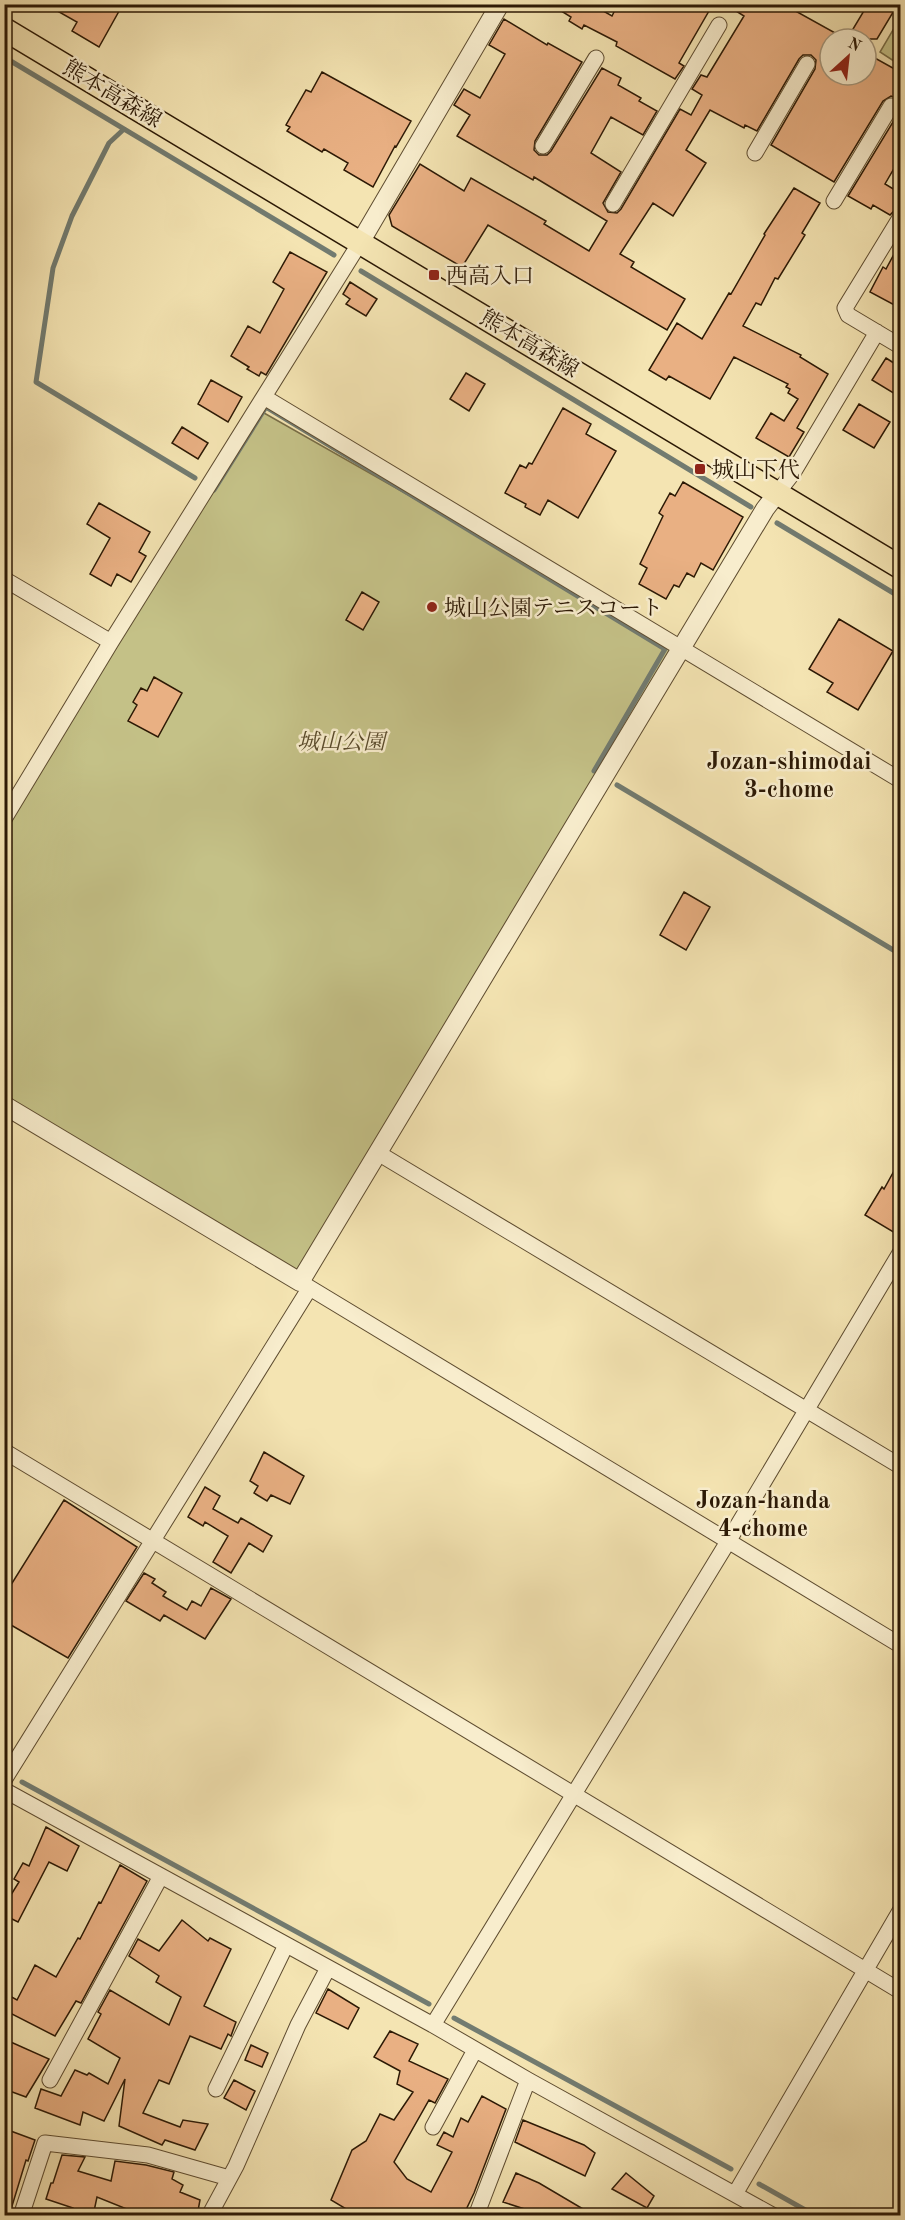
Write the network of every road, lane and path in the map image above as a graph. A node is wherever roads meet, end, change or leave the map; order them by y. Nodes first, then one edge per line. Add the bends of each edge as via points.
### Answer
1 (500, 4) edge
2 (719, 25) dead end
3 (4, 28) edge
4 (596, 58) dead end
5 (807, 64) dead end
6 (891, 106) dead end
7 (543, 146) dead end
8 (755, 153) dead end
9 (834, 201) dead end
10 (613, 204) dead end
11 (900, 222) edge
12 (361, 241) junction
13 (877, 332) junction
14 (900, 346) edge
15 (264, 397) junction
16 (778, 492) junction
17 (900, 567) edge
18 (4, 579) edge
19 (111, 642) junction
20 (681, 650) junction
21 (900, 780) edge
22 (4, 819) edge
23 (4, 1105) edge
24 (378, 1153) junction
25 (900, 1253) edge
26 (305, 1285) junction
27 (807, 1411) junction
28 (4, 1451) edge
29 (900, 1466) edge
30 (153, 1540) junction
31 (729, 1540) junction
32 (900, 1645) edge
33 (4, 1780) edge
34 (4, 1790) edge
35 (574, 1795) junction
36 (161, 1876) junction
37 (900, 1911) edge
38 (286, 1945) junction
39 (328, 1968) junction
40 (865, 1970) junction
41 (900, 1991) edge
42 (433, 2025) junction
43 (476, 2050) junction
44 (50, 2080) dead end
45 (528, 2080) junction
46 (216, 2088) dead end
47 (433, 2127) dead end
48 (230, 2178) junction
49 (735, 2194) junction
50 (21, 2216) edge
51 (209, 2216) edge
52 (476, 2216) edge
53 (774, 2216) edge

1 - 12 street
2 - 10 street
3 - 12 main road, 熊本高森線
4 - 7 street
5 - 8 street
6 - 9 street
11 - 13 street via 845,308 848,315
12 - 15 street
12 - 16 main road, 熊本高森線
13 - 14 street
13 - 16 street
15 - 19 street
15 - 20 street
16 - 17 main road, 熊本高森線
16 - 20 street
18 - 19 street
19 - 22 street
20 - 21 street
20 - 24 street
23 - 26 street
24 - 26 street
24 - 27 street
25 - 27 street
26 - 30 street
26 - 31 street
27 - 29 street
27 - 31 street
28 - 30 street
30 - 33 street
30 - 35 street
31 - 32 street
31 - 35 street
34 - 36 street
35 - 40 street
35 - 42 street
36 - 38 street
36 - 44 street
37 - 40 street
38 - 39 street
38 - 46 street
39 - 42 street
39 - 48 street via 298,2025
40 - 41 street
40 - 49 street
42 - 43 street
43 - 45 street
43 - 47 street
45 - 49 street
45 - 52 street
48 - 50 street via 148,2155 45,2143
48 - 51 street
49 - 53 street

